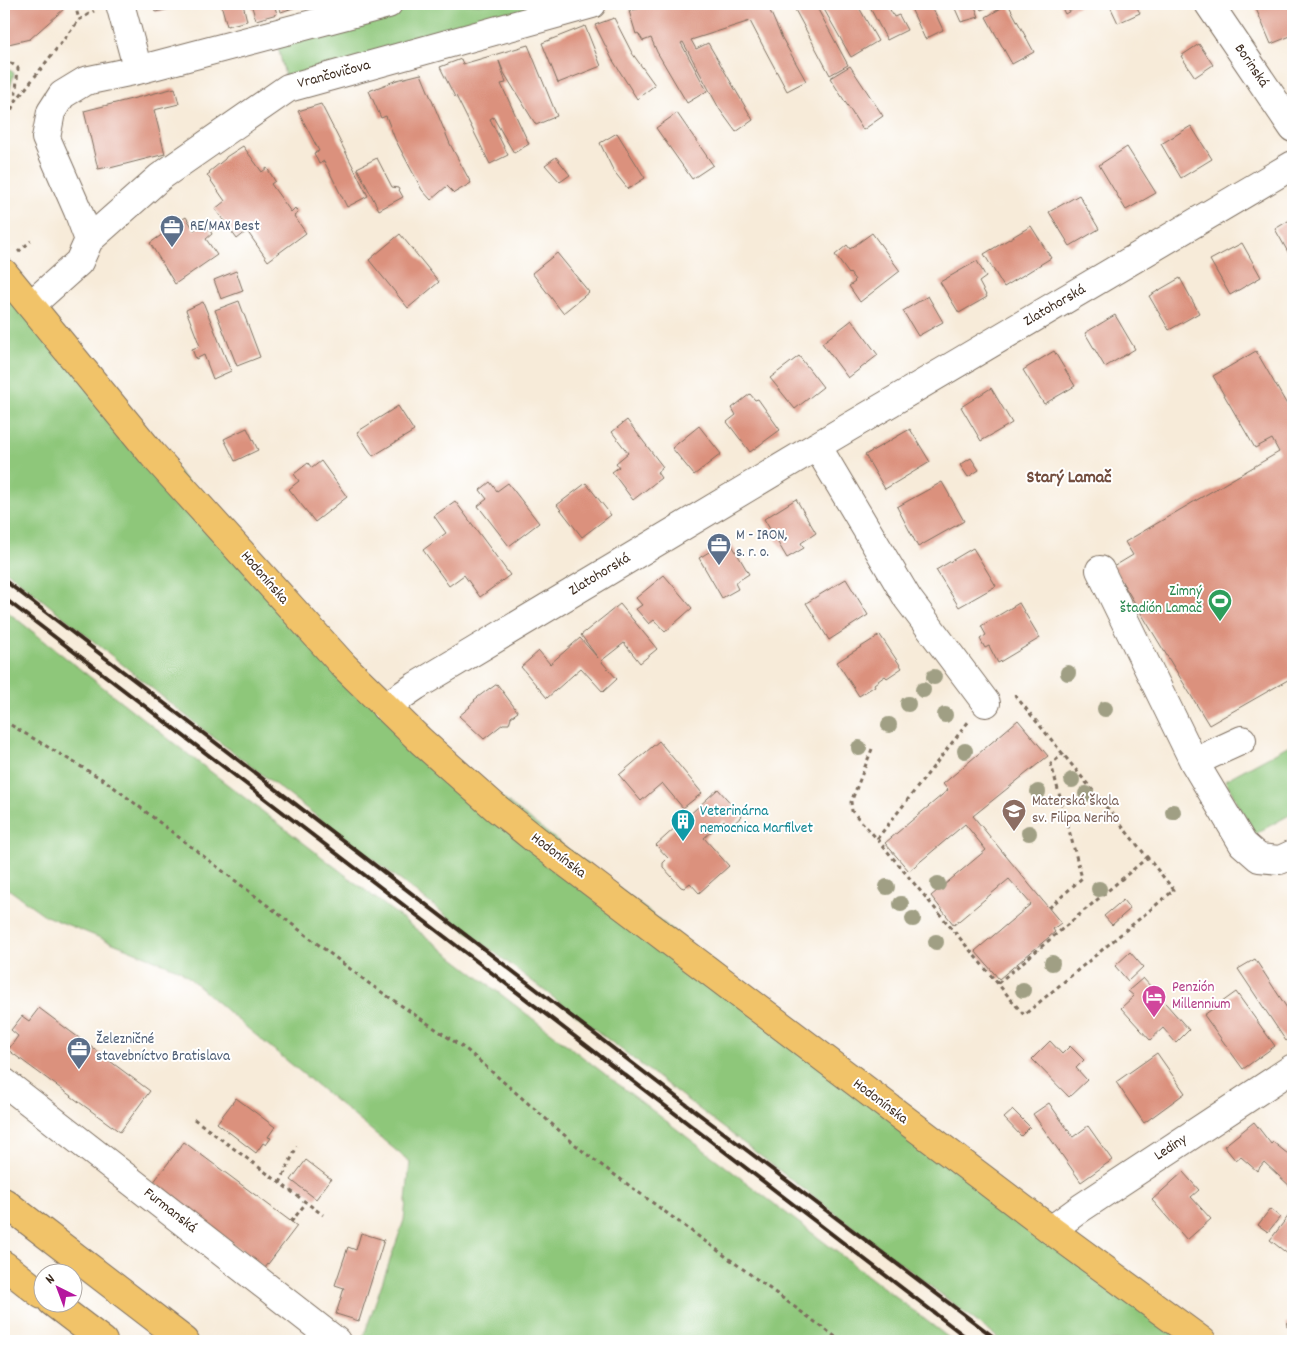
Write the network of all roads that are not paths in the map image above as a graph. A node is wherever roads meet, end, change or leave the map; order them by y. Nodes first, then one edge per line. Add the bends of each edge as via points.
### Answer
1 (120, 4) edge
2 (388, 4) edge
3 (592, 4) edge
4 (1208, 4) edge
5 (138, 70) junction
6 (1293, 128) edge
7 (1293, 165) edge
8 (89, 240) junction
9 (4, 273) edge
10 (31, 306) junction
11 (817, 446) junction
12 (1100, 570) dead end
13 (988, 706) road end
14 (385, 707) junction
15 (1242, 740) dead end
16 (1194, 762) junction
17 (1293, 854) edge
18 (1293, 1068) edge
19 (4, 1082) edge
20 (4, 1202) edge
21 (1051, 1230) junction
22 (4, 1265) edge
23 (32, 1287) edge
24 (65, 1312) edge
25 (103, 1341) edge
26 (185, 1341) edge
27 (336, 1341) edge
28 (1202, 1341) edge

1 - 5 street
2 - 5 street
3 - 8 street, Vrančovičova via 288,88 160,177
4 - 6 street, Borinská
5 - 8 street via 84,81 62,95 51,112 46,138
7 - 11 street, Zlatohorská
8 - 10 street, Vrančovičova via 79,262
9 - 10 main road, Hodonínska
10 - 14 main road, Hodonínska via 154,455 307,626
11 - 13 street via 908,599
11 - 14 street, Zlatohorská
12 - 16 street
14 - 21 main road, Hodonínska via 536,840
15 - 16 street
16 - 17 street via 1242,844 1259,858 1280,860
18 - 21 street, Lediny
19 - 27 street, Furmanská
20 - 26 main road
21 - 28 main road, Hodonínska
22 - 23 main road
24 - 25 main road

